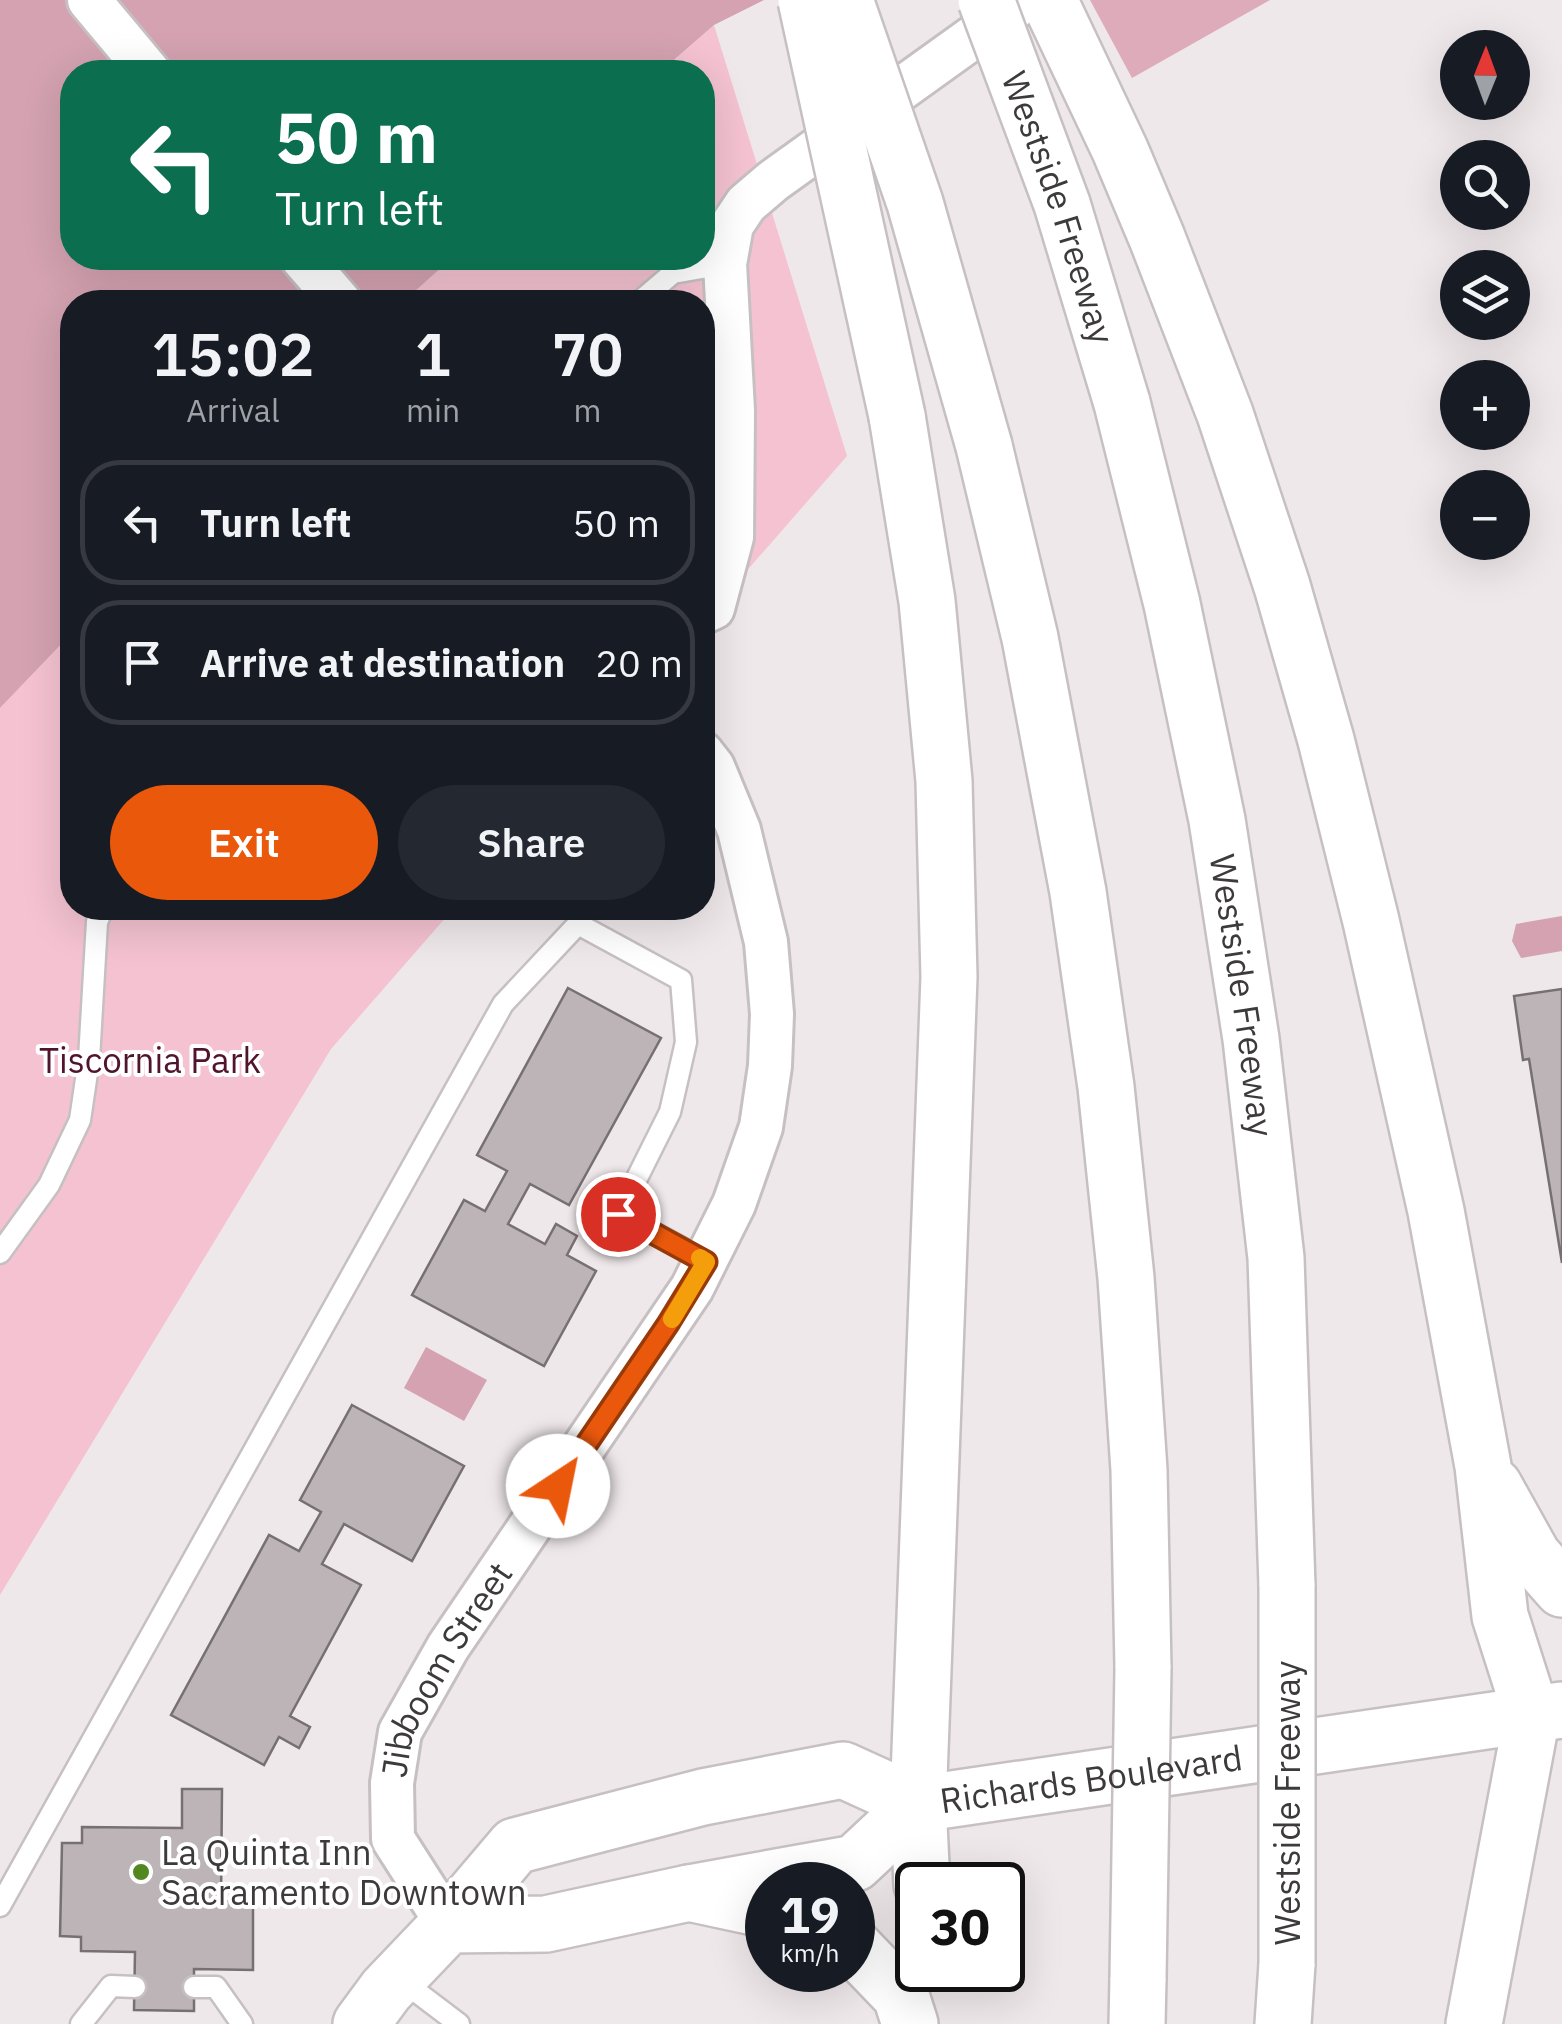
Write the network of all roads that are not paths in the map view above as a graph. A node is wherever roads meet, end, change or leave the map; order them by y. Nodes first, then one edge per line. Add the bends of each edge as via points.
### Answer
1 (89, 0) edge
2 (806, 0) edge
3 (845, 0) edge
4 (986, 0) edge
5 (1025, 0) edge
6 (1050, 0) edge
7 (139, 60) edge
8 (725, 264) junction
9 (715, 266) edge
10 (312, 270) edge
11 (694, 270) edge
12 (330, 290) edge
13 (655, 290) edge
14 (715, 574) edge
15 (715, 774) edge
16 (98, 920) edge
17 (0, 1252) edge
18 (706, 1262) junction
19 (1483, 1466) junction
20 (1562, 1589) edge
21 (1547, 1714) edge
22 (918, 1804) junction
23 (921, 1862) edge
24 (689, 1894) junction
25 (745, 1905) edge
26 (0, 1906) edge
27 (448, 1926) junction
28 (875, 1969) edge
29 (398, 1978) junction
30 (135, 1987) dead end
31 (194, 1987) dead end
32 (929, 1992) edge
33 (1138, 2001) edge
34 (81, 2024) edge
35 (242, 2024) edge
36 (360, 2024) edge
37 (459, 2024) edge
38 (910, 2024) edge
39 (930, 2024) edge
40 (1283, 2024) edge
41 (1474, 2024) edge

1 - 7 street
2 - 22 main road, bridge via 896,416 927,601 944,781 948,977
3 - 33 main road, bridge via 915,204 984,446 1034,658 1078,892 1106,1088 1139,1470
4 - 40 main road, Westside Freeway, bridge via 1062,204 1122,403 1217,820 1252,1038 1276,1258 1287,1586
5 - 8 street via 746,204 732,225
6 - 19 main road via 1157,238 1282,586 1375,940 1436,1211
8 - 9 lane
8 - 14 street via 732,537
10 - 12 street
11 - 13 lane via 674,274
15 - 18 street, Jibboom Street via 751,870 772,1014 761,1127
16 - 17 lane via 80,1120 49,1184
18 - 26 lane via 618,1214 670,1112 686,1042 681,980 578,924 503,1004
18 - 27 street, Jibboom Street via 448,1647 400,1732 392,1783 394,1840
19 - 20 main road via 1534,1556
19 - 21 main road via 1500,1616
21 - 22 main road, Richards Boulevard
21 - 41 main road
22 - 23 main road
22 - 24 main road, Richards Boulevard via 855,1863
22 - 27 main road, Richards Boulevard via 842,1770 682,1802 516,1846
24 - 25 main road
24 - 27 main road, Richards Boulevard via 546,1924
27 - 29 main road
28 - 38 main road via 901,1996
29 - 36 main road
29 - 37 lane
30 - 34 lane via 111,1986
31 - 35 lane via 216,1988
32 - 39 main road

